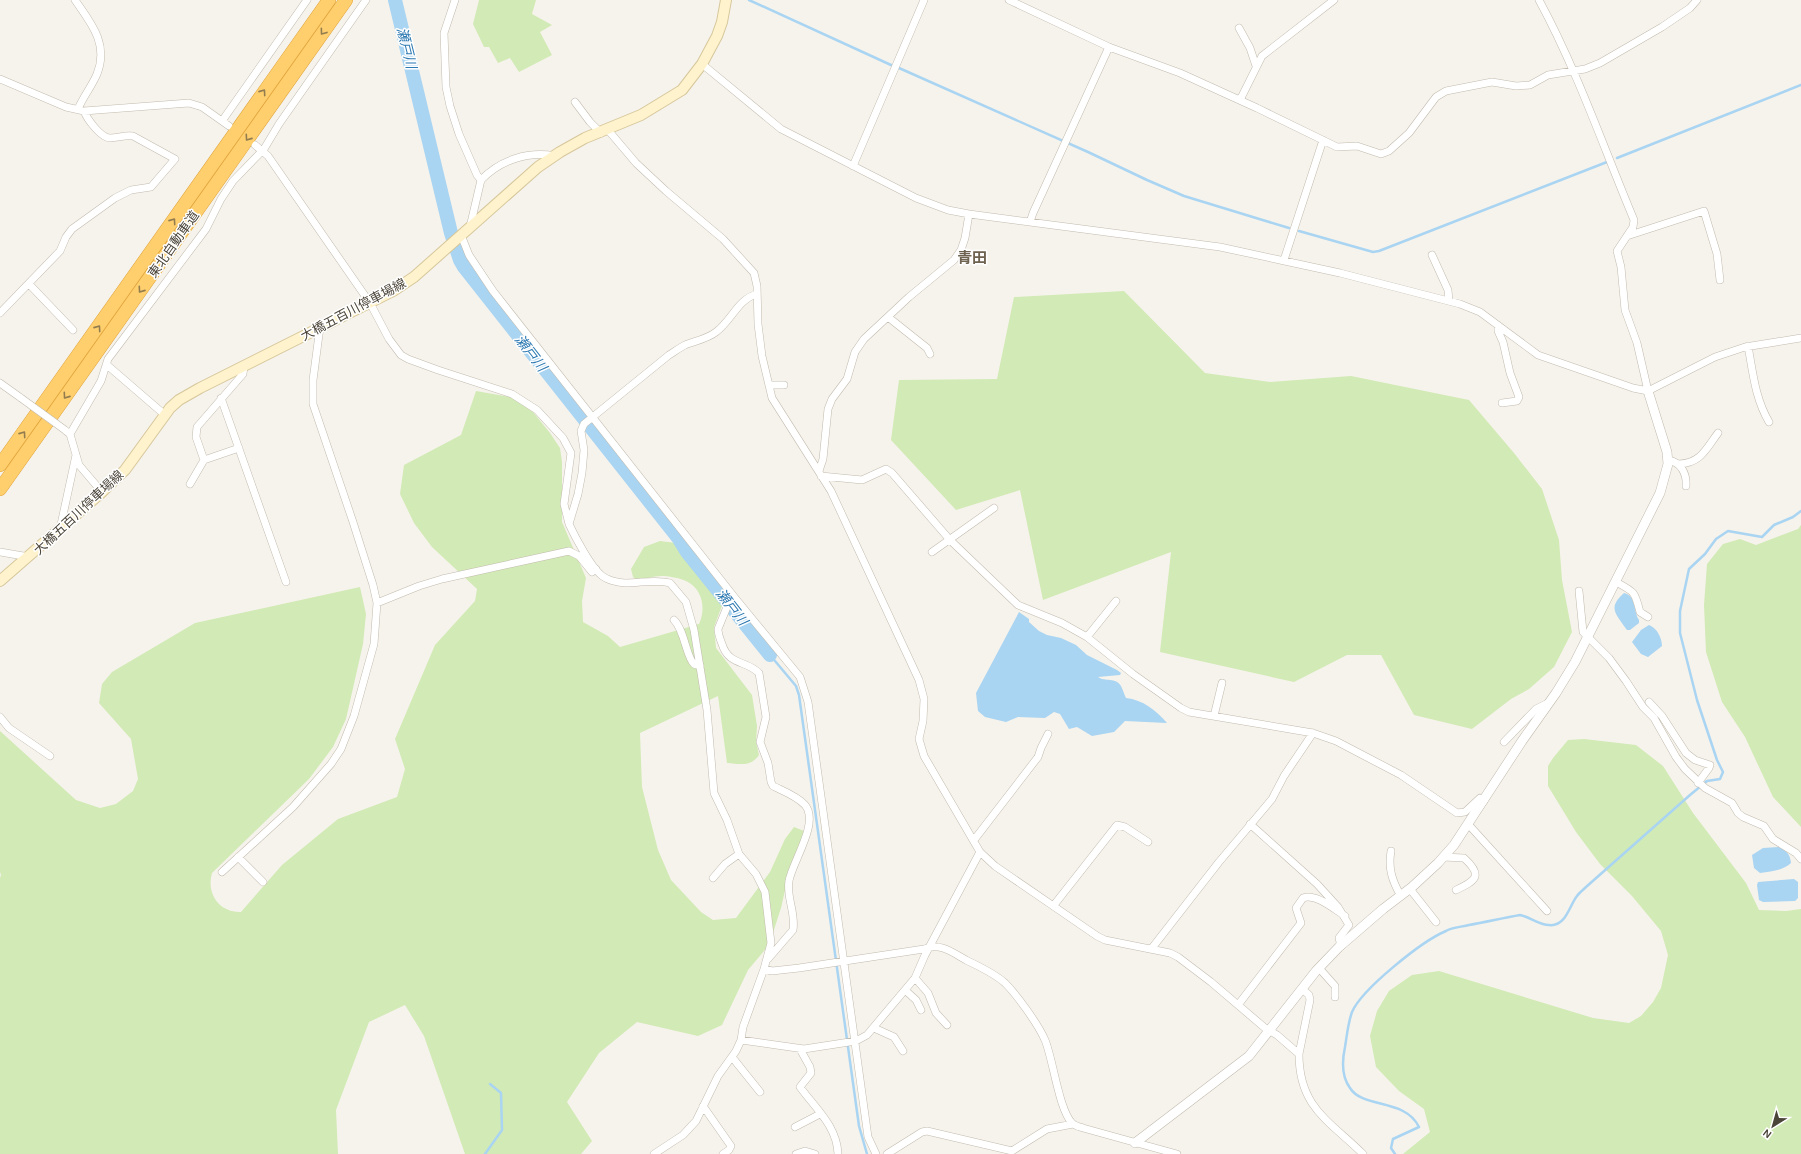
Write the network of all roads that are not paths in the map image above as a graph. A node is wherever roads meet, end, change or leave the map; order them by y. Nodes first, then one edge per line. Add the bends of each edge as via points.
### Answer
1 (75, 0) edge
2 (307, 0) edge
3 (329, 0) edge
4 (346, 0) edge
5 (366, 0) edge
6 (455, 0) edge
7 (726, 0) edge
8 (924, 0) edge
9 (1009, 0) edge
10 (1334, 0) edge
11 (1539, 0) edge
12 (1697, 0) edge
13 (1239, 28) dead end
14 (1109, 47) junction
15 (702, 64) junction
16 (1256, 66) junction
17 (1574, 71) junction
18 (0, 79) edge
19 (1240, 100) junction
20 (575, 102) dead end
21 (81, 110) junction
22 (222, 121) junction
23 (229, 126) dead end
24 (605, 131) junction
25 (1323, 140) junction
26 (255, 145) dead end
27 (263, 151) junction
28 (555, 156) junction
29 (853, 166) junction
30 (481, 180) junction
31 (969, 214) junction
32 (1030, 222) junction
33 (470, 227) junction
34 (460, 236) junction
35 (1627, 236) junction
36 (1432, 254) dead end
37 (1284, 260) junction
38 (1720, 280) dead end
39 (29, 284) junction
40 (757, 294) junction
41 (1449, 301) junction
42 (370, 303) junction
43 (0, 313) edge
44 (888, 317) junction
45 (1498, 326) junction
46 (320, 327) junction
47 (74, 330) dead end
48 (1801, 338) edge
49 (1748, 346) junction
50 (930, 354) dead end
51 (107, 365) junction
52 (244, 366) junction
53 (0, 383) edge
54 (770, 385) junction
55 (784, 385) dead end
56 (1648, 391) junction
57 (221, 398) junction
58 (1502, 403) dead end
59 (165, 415) junction
60 (588, 420) junction
61 (1769, 422) dead end
62 (67, 432) junction
63 (1718, 433) dead end
64 (239, 448) junction
65 (76, 455) junction
66 (204, 460) junction
67 (1668, 460) junction
68 (1679, 464) junction
69 (0, 465) edge
70 (820, 473) junction
71 (190, 484) dead end
72 (1686, 486) dead end
73 (0, 489) edge
74 (102, 492) junction
75 (994, 508) dead end
76 (569, 524) junction
77 (59, 531) junction
78 (950, 540) junction
79 (0, 552) edge
80 (932, 552) dead end
81 (29, 557) junction
82 (596, 569) junction
83 (0, 581) edge
84 (286, 582) dead end
85 (1616, 582) junction
86 (1579, 591) dead end
87 (736, 600) junction
88 (1116, 601) dead end
89 (377, 604) junction
90 (1648, 617) dead end
91 (674, 620) dead end
92 (1087, 637) junction
93 (1589, 637) junction
94 (700, 666) junction
95 (1222, 682) dead end
96 (1550, 702) junction
97 (1649, 702) dead end
98 (1214, 716) junction
99 (0, 717) edge
100 (1313, 733) junction
101 (1048, 734) dead end
102 (1504, 742) dead end
103 (50, 756) dead end
104 (1698, 783) junction
105 (1484, 801) junction
106 (1250, 824) junction
107 (1468, 824) junction
108 (974, 840) junction
109 (1148, 842) dead end
110 (1391, 851) dead end
111 (980, 852) junction
112 (739, 854) junction
113 (238, 857) junction
114 (1444, 857) junction
115 (1801, 859) edge
116 (222, 872) dead end
117 (713, 878) dead end
118 (263, 882) dead end
119 (1410, 889) junction
120 (1456, 890) dead end
121 (1400, 896) junction
122 (1054, 905) junction
123 (1547, 911) dead end
124 (1345, 916) junction
125 (1436, 922) dead end
126 (931, 946) junction
127 (1341, 946) junction
128 (1152, 948) junction
129 (766, 961) junction
130 (838, 961) junction
131 (1319, 968) junction
132 (764, 969) junction
133 (915, 978) junction
134 (1302, 989) junction
135 (905, 990) junction
136 (1335, 997) dead end
137 (1238, 1005) junction
138 (921, 1010) dead end
139 (947, 1025) dead end
140 (874, 1028) junction
141 (1270, 1030) junction
142 (741, 1040) junction
143 (850, 1043) junction
144 (800, 1049) junction
145 (903, 1051) dead end
146 (1299, 1054) junction
147 (732, 1057) junction
148 (760, 1092) dead end
149 (703, 1106) junction
150 (820, 1114) junction
151 (1073, 1124) junction
152 (795, 1127) dead end
153 (1135, 1143) junction
154 (654, 1154) edge
155 (723, 1154) edge
156 (796, 1154) edge
157 (815, 1154) edge
158 (838, 1154) edge
159 (876, 1154) edge
160 (887, 1154) edge
161 (1176, 1154) edge
162 (1364, 1154) edge

1 - 21 street via 97,33 101,55 97,73
2 - 22 street
69 -> 3 highway, 東北自動車道
4 -> 73 highway, 東北自動車道
5 - 27 street
6 - 30 street via 444,33 446,87 459,134 476,175
7 - 15 main road, 大橋五百川停車場線 via 720,29
8 - 29 street
9 - 14 street
10 - 16 street via 1265,52
11 - 17 street
12 - 17 street via 1662,28 1600,63
13 - 16 street
14 - 19 street via 1148,60
14 - 32 street
15 - 24 main road, 大橋五百川停車場線 via 682,90 641,115
15 - 29 street via 781,129
16 - 19 street
17 - 25 street via 1548,75 1530,85 1516,86 1492,82 1446,91 1436,97 1409,133 1385,153 1357,146 1337,147
17 - 35 street via 1634,220
18 - 21 street via 66,107
19 - 25 street
20 - 24 street via 587,118
21 - 22 street via 189,103 202,107
21 - 39 street via 105,137 133,136 175,159 151,187 131,190 115,198 72,229 60,251
22 - 23 street
24 - 28 main road, 大橋五百川停車場線 via 585,138
24 - 40 street via 636,163 733,249 754,273
25 - 37 street
26 - 27 street
27 - 42 street
27 - 51 street via 233,181 206,229 111,355
28 - 30 street via 543,154 510,160 496,166
28 - 33 main road, 大橋五百川停車場線
29 - 31 street via 916,198 948,210
30 - 33 street
31 - 32 street
31 - 44 street via 969,224 961,250 954,260
32 - 37 street via 1220,247
33 - 34 main road, 大橋五百川停車場線
34 - 42 main road, 大橋五百川停車場線 via 414,277
34 - 60 street via 469,255 493,291
35 - 38 street via 1704,210 1717,254
35 - 56 street via 1617,251 1625,310 1637,343
36 - 41 street via 1448,290
37 - 41 street
39 - 43 street
39 - 47 street
40 - 54 street via 762,356
40 - 60 street via 744,299 717,331 669,355
41 - 45 street via 1480,312
42 - 46 main road, 大橋五百川停車場線
42 - 76 street via 389,339 408,360 512,394 537,410 563,438 571,453 564,504
44 - 50 street via 927,348
44 - 70 street via 864,339 854,355 848,379 832,399 828,409
45 - 56 street via 1538,354 1609,381
45 - 58 street via 1519,397 1513,403
46 - 52 main road, 大橋五百川停車場線
46 - 89 street via 312,404 353,522
48 - 49 street
49 - 56 street via 1715,357
49 - 61 street via 1756,391
51 - 59 street
51 - 62 street via 101,381
52 - 57 street via 243,374
52 - 59 main road, 大橋五百川停車場線 via 179,400
53 - 62 street, bridge
54 - 55 street
54 - 70 street via 772,398
56 - 67 street
57 - 64 street
57 - 66 street via 196,427 196,437
59 - 74 main road, 大橋五百川停車場線 via 124,470
60 - 76 street via 581,431 584,450 582,474
60 - 87 street
62 - 65 street
63 - 68 street via 1705,452 1690,464
64 - 66 street
64 - 84 street
65 - 74 street via 79,465
65 - 77 street
66 - 71 street
67 - 68 street
67 - 85 street via 1660,492
68 - 72 street via 1685,474
70 - 78 street via 862,480 886,469
70 - 108 street via 831,491 919,680 924,699 919,739 924,756
74 - 77 main road, 大橋五百川停車場線
75 - 78 street
76 - 82 street
77 - 81 main road, 大橋五百川停車場線
78 - 80 street
78 - 92 street via 1018,605 1062,623
79 - 81 street
81 - 83 main road, 大橋五百川停車場線
82 - 89 street via 592,572 578,556 568,551 442,579
82 - 94 street via 606,578 625,583 670,583 686,602 690,612
85 - 90 street via 1636,595 1640,612
85 - 93 street
86 - 93 street via 1583,632
87 - 129 street via 727,607 718,629 724,652 731,659 760,673 766,717 760,742 772,784 804,804 808,814 808,833 789,879 793,930
87 - 130 street via 800,677 805,690
88 - 92 street
89 - 113 street via 374,644 354,716 341,749 331,764 293,806
91 - 94 street via 682,633 691,660
92 - 98 street via 1181,708 1189,712
93 - 96 street
93 - 104 street via 1622,674 1643,707 1660,726 1676,757
94 - 112 street via 714,793
95 - 98 street
96 - 102 street via 1536,709
96 - 105 street
97 - 104 street via 1662,716 1686,753 1695,760 1710,765
98 - 100 street
99 - 103 street via 9,728
100 - 105 street via 1336,741 1380,763 1457,813 1465,812 1480,798
100 - 106 street via 1272,799
101 - 108 street via 1038,757
104 - 115 street via 1732,803 1743,817 1764,826 1773,839
105 - 107 street
106 - 124 street via 1317,884
106 - 128 street
107 - 114 street
107 - 123 street
108 - 111 street
109 - 122 street via 1122,825 1117,825
110 - 121 street via 1391,874
111 - 122 street via 995,866
111 - 126 street
112 - 117 street via 725,864
112 - 129 street via 764,887 771,943
113 - 116 street
113 - 118 street
114 - 119 street
114 - 120 street via 1464,858 1476,870 1474,880
119 - 121 street
119 - 125 street
121 - 127 street
122 - 128 street via 1105,940
124 - 127 street via 1349,925 1339,938
124 - 137 street via 1315,898 1303,898 1296,908 1301,924
126 - 130 street
126 - 133 street
126 - 151 street via 943,948 979,967 1004,982 1011,990 1037,1024 1045,1040 1064,1106
127 - 131 street
128 - 137 street via 1178,957
129 - 132 street
130 - 132 street via 772,971
130 - 143 street
131 - 134 street
131 - 136 street via 1335,986
132 - 142 street via 743,1027
133 - 135 street
133 - 139 street via 928,993 936,1013
134 - 141 street
134 - 146 street via 1309,995 1310,1000
135 - 138 street via 916,1000
135 - 140 street
137 - 141 street
140 - 143 street via 867,1035
140 - 145 street via 894,1037
141 - 146 street
141 - 153 street via 1249,1056
142 - 144 street
142 - 147 street
143 - 144 street
143 - 159 street via 868,1137
144 - 150 street via 811,1073 800,1087
146 - 162 street via 1302,1082 1311,1103
147 - 148 street
147 - 149 street via 718,1076
149 - 154 street via 691,1127
149 - 155 street via 731,1146
150 - 152 street
150 - 158 street via 826,1119 832,1131
151 - 153 street
151 - 160 street via 1047,1129 1012,1151 927,1131
153 - 161 street
156 - 157 street via 805,1151

